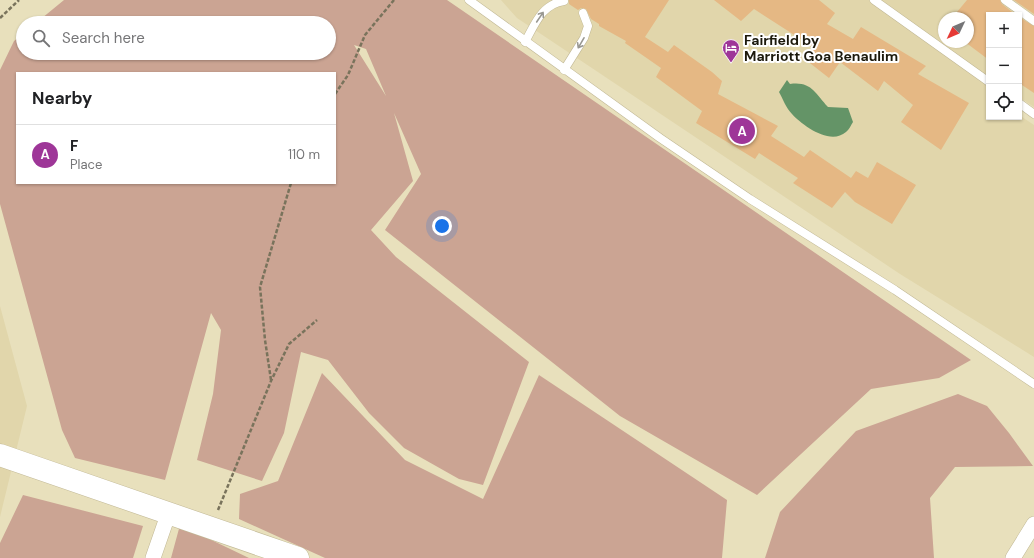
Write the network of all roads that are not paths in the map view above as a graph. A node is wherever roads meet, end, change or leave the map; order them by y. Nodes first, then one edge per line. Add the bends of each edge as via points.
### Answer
1 (468, 0) edge
2 (874, 0) edge
3 (1005, 0) edge
4 (564, 1) edge
5 (583, 13) dead end
6 (1034, 21) edge
7 (525, 42) junction
8 (564, 70) junction
9 (986, 80) edge
10 (1022, 105) edge
11 (1034, 114) edge
12 (1034, 384) edge
13 (0, 455) edge
14 (169, 512) junction
15 (1034, 524) edge
16 (153, 558) edge
17 (298, 558) edge
18 (1013, 558) edge

1 - 7 lane
2 - 9 lane
3 - 6 lane
7 -> 4 lane via 547,7 554,2
5 -> 8 lane via 588,26 584,38
7 - 8 lane
8 - 12 lane via 750,199 902,294
10 - 11 lane
13 - 14 street
14 - 16 street
14 - 17 street
15 - 18 street

